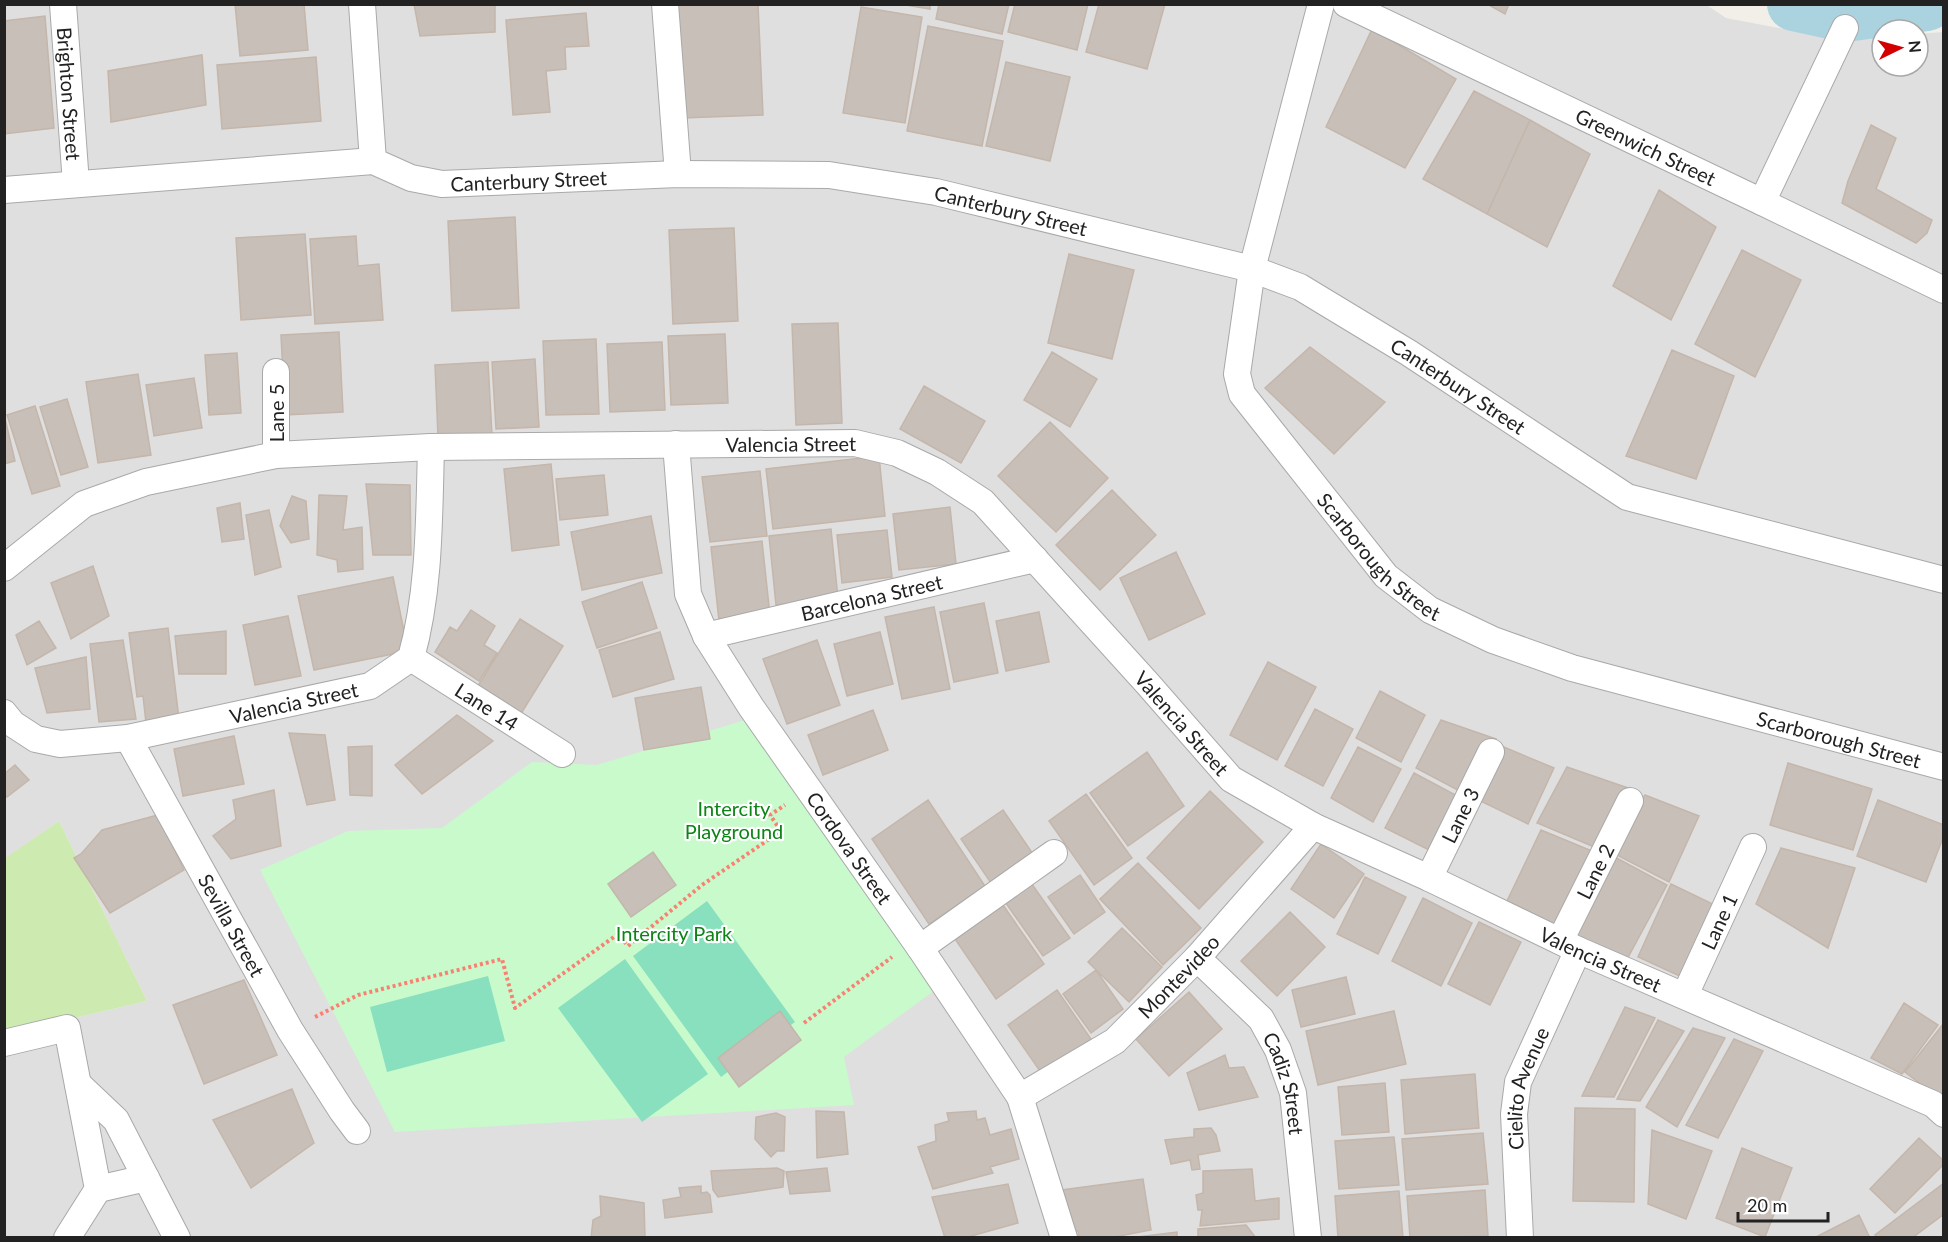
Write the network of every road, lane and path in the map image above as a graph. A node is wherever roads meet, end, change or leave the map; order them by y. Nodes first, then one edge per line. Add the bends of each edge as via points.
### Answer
1 (63, 4) edge
2 (362, 4) edge
3 (665, 4) edge
4 (1322, 4) edge
5 (1346, 4) edge
6 (1845, 28) dead end
7 (373, 161) junction
8 (678, 174) junction
9 (76, 184) junction
10 (4, 190) edge
11 (1762, 201) junction
12 (1252, 269) junction
13 (1944, 290) edge
14 (276, 372) dead end
15 (676, 444) junction
16 (431, 447) junction
17 (276, 454) junction
18 (1035, 559) junction
19 (4, 568) edge
20 (1944, 580) edge
21 (706, 636) junction
22 (411, 658) junction
23 (4, 713) edge
24 (128, 738) junction
25 (1491, 752) dead end
26 (562, 754) dead end
27 (1944, 766) edge
28 (809, 789) junction
29 (1629, 801) dead end
30 (1313, 826) junction
31 (1753, 846) dead end
32 (1054, 854) dead end
33 (1429, 878) junction
34 (917, 944) junction
35 (1569, 946) junction
36 (1197, 958) junction
37 (1685, 996) junction
38 (804, 1023) dead end
39 (290, 1030) junction
40 (4, 1043) edge
41 (78, 1084) junction
42 (1020, 1096) junction
43 (1944, 1114) edge
44 (350, 1121) dead end
45 (146, 1178) junction
46 (98, 1190) junction
47 (67, 1238) edge
48 (177, 1238) edge
49 (1064, 1238) edge
50 (1308, 1238) edge
51 (1520, 1238) edge

1 - 9 street, Brighton Street
2 - 7 street
3 - 8 street
4 - 12 street, Scarborough Street
5 - 11 street, Greenwich Street
6 - 11 street
7 - 8 street, Canterbury Street via 411,178 442,184
7 - 9 street, Canterbury Street
8 - 12 street, Canterbury Street via 829,175 936,192
9 - 10 street, Canterbury Street
11 - 13 street, Greenwich Street
12 - 20 street, Canterbury Street via 1300,287 1628,497
12 - 27 street, Scarborough Street via 1237,374 1242,394 1386,576 1430,610 1493,640 1572,668
14 - 17 street, Lane 5
15 - 16 street, Valencia Street
15 - 18 street, Valencia Street via 855,443 897,453 983,501
15 - 21 street, Cordova Street via 688,594
16 - 17 street, Valencia Street
16 - 22 street via 429,532 420,624
17 - 19 street, Valencia Street via 146,482 84,504
18 - 21 street, Barcelona Street
18 - 30 street, Valencia Street via 1230,779
21 - 28 street, Cordova Street
22 - 24 street, Valencia Street via 370,686
22 - 26 street, Lane 14
23 - 24 street, Valencia Street via 36,739 60,744
24 - 39 street, Sevilla Street
25 - 33 street, Lane 3
28 - 34 street, Cordova Street
28 - 39 path via 770,815 781,831 702,885 628,946 618,934 515,1008 502,959 357,995
29 - 35 street, Lane 2
30 - 33 street, Valencia Street
30 - 36 street, Montevideo
31 - 37 street, Lane 1
32 - 34 street
33 - 35 street, Valencia Street
34 - 38 path
34 - 42 street, Cordova Street
35 - 37 street, Valencia Street
35 - 51 street, Cielito Avenue via 1518,1082 1514,1114
36 - 42 street, Montevideo via 1115,1041
36 - 50 street, Cadiz Street via 1261,1019 1278,1050 1293,1093
37 - 43 street, Valencia Street via 1934,1104
39 - 44 street, Sevilla Street
40 - 41 street via 68,1028
41 - 45 street via 116,1120
41 - 46 street
42 - 49 street, Cordova Street
45 - 46 street
45 - 48 street
46 - 47 street

